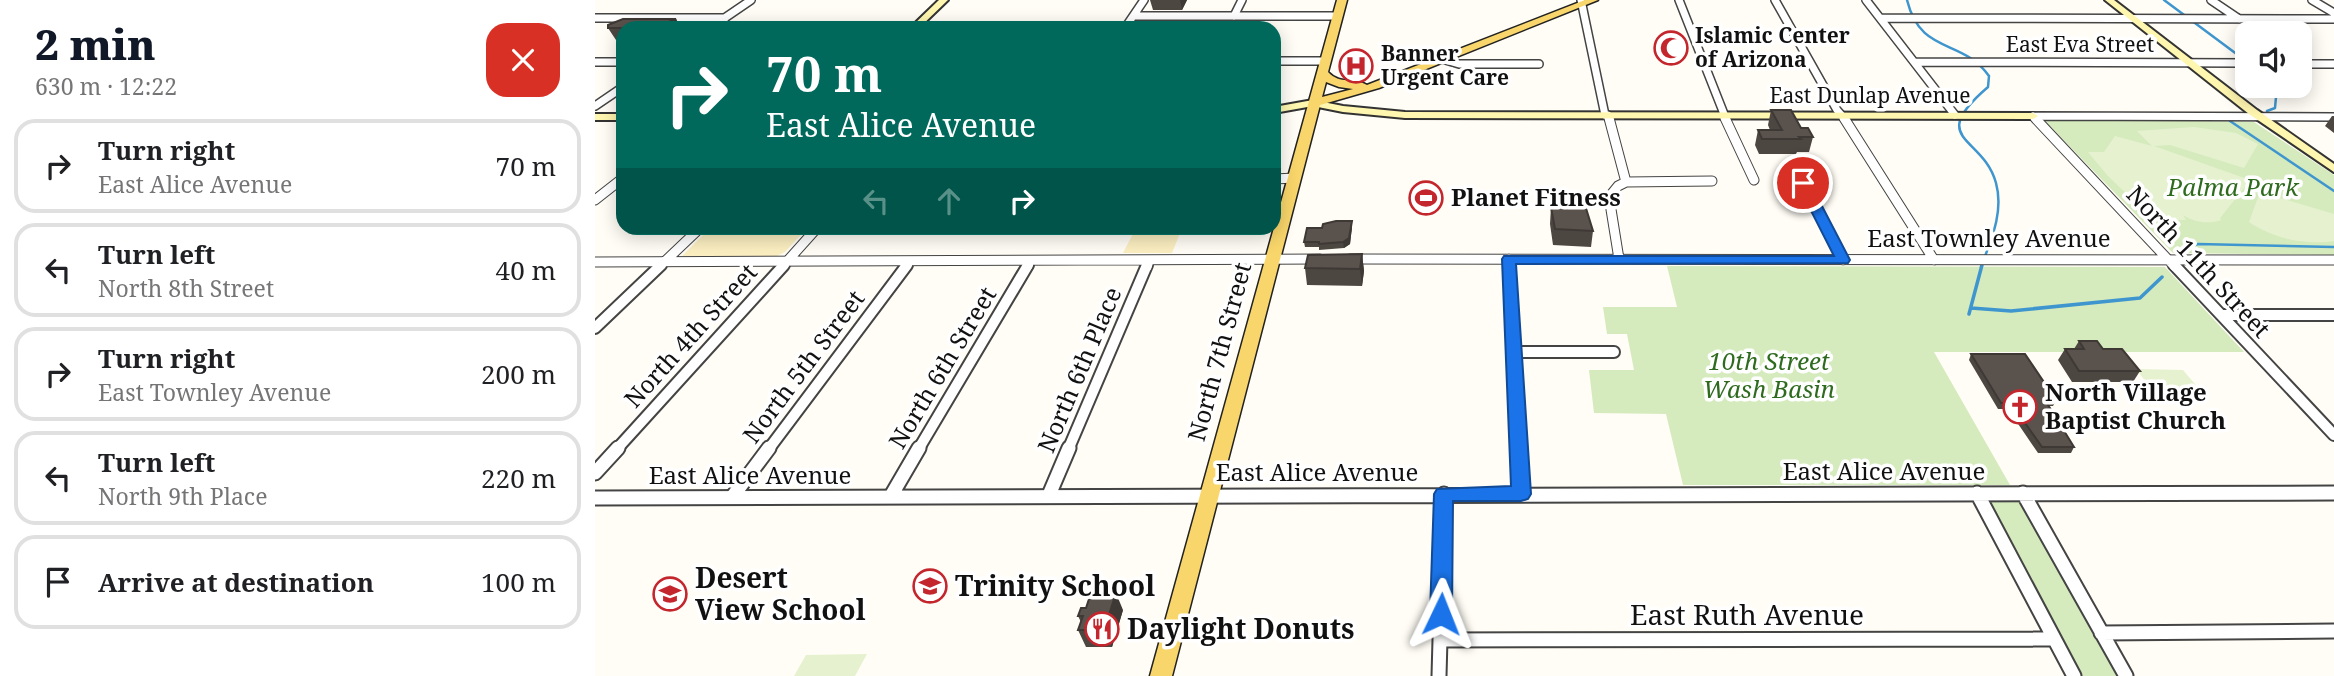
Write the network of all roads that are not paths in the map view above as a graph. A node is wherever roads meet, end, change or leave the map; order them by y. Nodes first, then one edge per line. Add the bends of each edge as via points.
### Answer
1 (751, 0) edge
2 (944, 0) edge
3 (1145, 0) edge
4 (1242, 0) edge
5 (1342, 0) edge
6 (1593, 0) edge
7 (1679, 0) edge
8 (1775, 0) edge
9 (1866, 0) edge
10 (2109, 0) edge
11 (2211, 0) edge
12 (2312, 0) edge
13 (1581, 2) edge
14 (2334, 13) edge
15 (1134, 16) junction
16 (1234, 16) junction
17 (1338, 16) junction
18 (595, 18) edge
19 (725, 18) junction
20 (1880, 18) junction
21 (2133, 19) junction
22 (2239, 19) junction
23 (2334, 19) edge
24 (720, 21) edge
25 (922, 21) edge
26 (1130, 21) edge
27 (1443, 59) junction
28 (595, 62) edge
29 (616, 62) edge
30 (1281, 62) edge
31 (1914, 62) junction
32 (2189, 63) junction
33 (2235, 63) edge
34 (1539, 64) dead end
35 (2312, 64) edge
36 (2334, 64) edge
37 (1323, 66) junction
38 (1389, 81) junction
39 (616, 92) edge
40 (1313, 103) junction
41 (595, 106) edge
42 (1281, 109) edge
43 (1607, 115) junction
44 (1725, 115) junction
45 (1843, 115) junction
46 (1955, 116) junction
47 (2033, 116) junction
48 (595, 117) edge
49 (616, 117) edge
50 (2259, 117) junction
51 (2334, 117) edge
52 (2334, 169) edge
53 (1281, 178) edge
54 (1295, 178) junction
55 (1754, 180) dead end
56 (1712, 181) dead end
57 (1626, 182) junction
58 (1803, 183) dead end
59 (616, 184) edge
60 (595, 200) edge
61 (1281, 226) edge
62 (693, 235) edge
63 (811, 235) edge
64 (1279, 235) edge
65 (1619, 258) junction
66 (1326, 259) edge
67 (1338, 259) edge
68 (1509, 259) junction
69 (1843, 260) junction
70 (1934, 260) junction
71 (2167, 260) junction
72 (2334, 260) edge
73 (1030, 261) junction
74 (1149, 261) junction
75 (1271, 261) junction
76 (595, 262) edge
77 (664, 262) junction
78 (786, 262) junction
79 (909, 262) junction
80 (2221, 315) junction
81 (2334, 315) edge
82 (595, 328) edge
83 (1513, 352) junction
84 (1614, 352) dead end
85 (2334, 435) edge
86 (595, 473) edge
87 (1977, 493) junction
88 (2022, 493) junction
89 (2334, 493) edge
90 (1444, 494) junction
91 (1521, 494) junction
92 (1049, 495) junction
93 (1210, 495) junction
94 (733, 496) junction
95 (891, 496) junction
96 (595, 498) edge
97 (2334, 631) edge
98 (2101, 633) junction
99 (2054, 639) junction
100 (1440, 640) junction
101 (1161, 676) edge
102 (1439, 676) edge
103 (2074, 676) edge
104 (2126, 676) edge

1 - 19 street
2 - 25 street
3 - 15 street
4 - 16 street
5 - 17 main road, North 7th Street
6 - 13 main road
7 - 44 street
8 - 45 street
9 - 20 street
10 - 21 street
11 - 22 street
12 - 14 street
13 - 27 main road
13 - 43 street
15 - 16 street
15 - 26 street
16 - 17 street
17 - 37 main road, North 7th Street
18 - 19 street
19 - 24 street
20 - 21 street
20 - 31 street
21 - 22 street
21 - 32 street
22 - 23 street
27 - 34 street via 1458,64
27 - 38 main road
28 - 29 street
30 - 37 street
31 - 32 street, East Eva Street
31 - 46 street
32 - 33 street, East Eva Street
32 - 50 street
35 - 36 street
37 - 38 main road via 1325,77 1338,84
37 - 40 main road, North 7th Street
38 - 40 main road
39 - 41 street
40 - 42 street
40 - 43 street, East Dunlap Avenue via 1336,114 1381,118
40 - 54 main road, North 7th Street
43 - 44 street, East Dunlap Avenue
43 - 57 street
44 - 45 street, East Dunlap Avenue
44 - 55 street
45 - 46 street, East Dunlap Avenue
45 - 70 street
46 - 47 street, East Dunlap Avenue
47 - 50 street, East Dunlap Avenue
47 - 71 street, North 11th Street
48 - 49 street
50 - 51 street, East Dunlap Avenue
50 - 52 street
53 - 54 street
54 - 61 main road, North 7th Street
56 - 57 street
57 - 65 street via 1609,197
58 - 69 street
59 - 60 street
62 - 77 street
63 - 78 street, North 4th Street
64 - 75 main road, North 7th Street
65 - 68 street, East Townley Avenue
65 - 69 street, East Townley Avenue
66 - 75 street
67 - 68 street, East Townley Avenue
68 - 83 street
69 - 70 street, East Townley Avenue
70 - 71 street, East Townley Avenue
71 - 72 street, East Townley Avenue
71 - 80 street, North 11th Street
73 - 74 street
73 - 79 street
73 - 95 street, North 6th Street
74 - 75 street
74 - 92 street, North 6th Place
75 - 93 main road, North 7th Street
76 - 77 street
77 - 78 street
77 - 82 street
78 - 79 street
78 - 86 street, North 4th Street
79 - 94 street, North 5th Street
80 - 81 street
80 - 85 street, North 11th Street
83 - 84 street
83 - 91 street
87 - 88 street, East Alice Avenue
87 - 91 street, East Alice Avenue
87 - 99 street
88 - 89 street, East Alice Avenue
88 - 98 street
90 - 91 street, East Alice Avenue
90 - 93 street, East Alice Avenue
90 - 100 street
92 - 93 street, East Alice Avenue
92 - 95 street, East Alice Avenue
93 - 101 main road, North 7th Street
94 - 95 street, East Alice Avenue
94 - 96 street, East Alice Avenue
97 - 98 street
98 - 104 street
99 - 100 street, East Ruth Avenue
99 - 103 street
100 - 102 street

